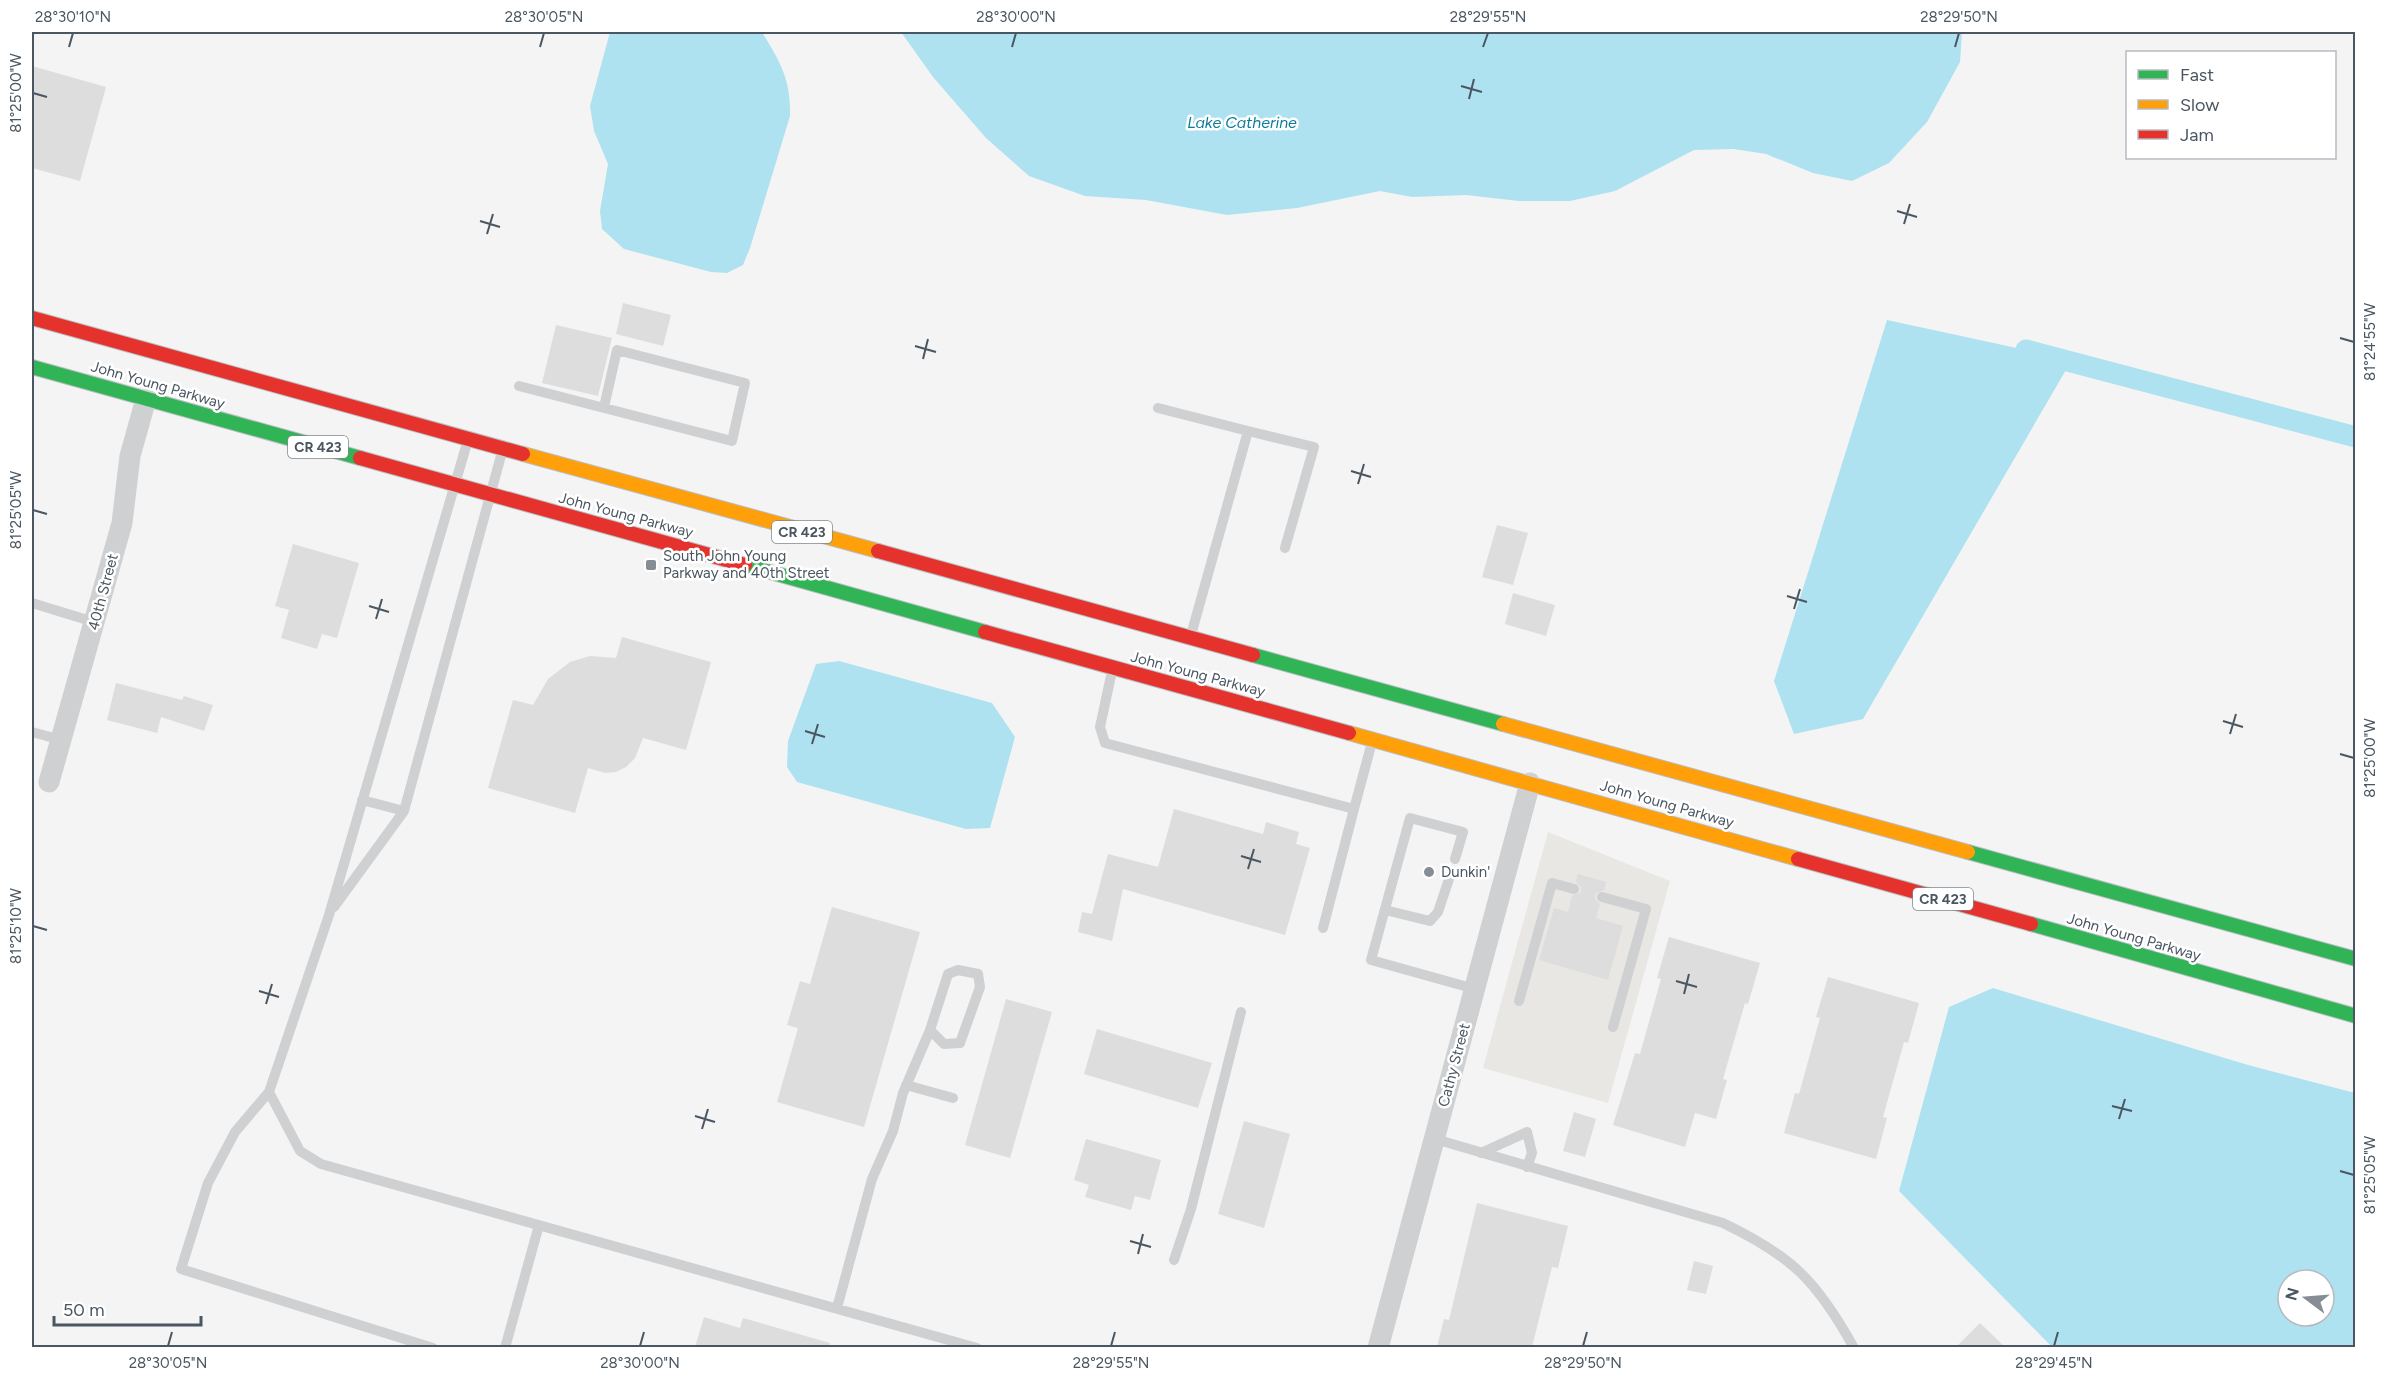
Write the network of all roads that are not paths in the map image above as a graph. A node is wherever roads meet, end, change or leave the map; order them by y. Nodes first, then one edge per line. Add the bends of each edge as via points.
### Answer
1 (32, 318) edge
2 (32, 367) edge
3 (519, 386) dead end
4 (146, 399) junction
5 (604, 407) junction
6 (1158, 408) dead end
7 (1248, 431) junction
8 (468, 440) junction
9 (503, 449) junction
10 (454, 485) junction
11 (491, 495) junction
12 (1285, 548) dead end
13 (32, 603) edge
14 (94, 622) junction
15 (1190, 639) junction
16 (1113, 667) junction
17 (32, 732) edge
18 (1373, 739) junction
19 (61, 740) junction
20 (1605, 768) dead end
21 (1673, 772) junction
22 (1549, 774) dead end
23 (50, 783) dead end
24 (1530, 783) junction
25 (362, 800) junction
26 (1354, 809) junction
27 (404, 811) junction
28 (1455, 859) dead end
29 (1449, 879) dead end
30 (1574, 889) dead end
31 (1602, 897) dead end
32 (1385, 910) junction
33 (329, 915) junction
34 (1323, 928) dead end
35 (2355, 959) edge
36 (1475, 989) junction
37 (1519, 1001) dead end
38 (1241, 1012) dead end
39 (2355, 1016) edge
40 (1613, 1027) dead end
41 (930, 1030) junction
42 (906, 1085) junction
43 (268, 1092) junction
44 (953, 1098) dead end
45 (1435, 1139) junction
46 (1481, 1153) junction
47 (1527, 1167) junction
48 (539, 1225) junction
49 (1174, 1260) dead end
50 (837, 1308) junction
51 (433, 1347) edge
52 (505, 1347) edge
53 (977, 1347) edge
54 (1378, 1347) edge
55 (1854, 1347) edge

1 - 8 highway, John Young Parkway / CR 423
2 - 4 highway, John Young Parkway / CR 423
3 - 5 lane
4 - 10 highway, John Young Parkway / CR 423
4 - 14 street, 40th Street via 130,456 122,523
5 - 5 lane via 732,441 745,383 617,350
6 - 7 lane
7 - 12 lane via 1314,447
7 - 15 lane
8 - 9 highway, John Young Parkway / CR 423
8 - 10 lane
9 - 11 lane
9 - 15 highway, John Young Parkway / CR 423
10 - 11 highway, John Young Parkway / CR 423
10 - 25 lane
11 - 16 highway, John Young Parkway / CR 423
11 - 27 lane
13 - 14 lane
14 - 19 street, 40th Street
15 - 21 highway, John Young Parkway / CR 423
16 - 18 highway, John Young Parkway / CR 423
16 - 26 lane via 1100,727 1105,743
17 - 19 lane
18 - 24 highway, John Young Parkway / CR 423
18 - 26 lane
19 - 23 street, 40th Street
20 - 21 highway
21 - 35 highway, John Young Parkway / CR 423
22 - 24 highway
24 - 36 street, Cathy Street
24 - 39 highway, John Young Parkway / CR 423
25 - 27 lane
25 - 33 lane
26 - 34 lane
27 - 33 lane
28 - 32 lane via 1462,832 1410,818
29 - 32 lane via 1438,912 1430,921
30 - 37 lane via 1552,883
31 - 40 lane via 1646,909
32 - 36 lane via 1371,960
33 - 43 lane
36 - 45 street, Cathy Street
38 - 49 lane via 1191,1209
41 - 41 lane via 948,974 958,970 978,974 980,987 960,1043 944,1044
41 - 42 lane
42 - 44 lane
42 - 50 lane via 893,1131 872,1179
43 - 48 lane via 300,1151 321,1164
43 - 51 lane via 235,1132 208,1183 181,1269
45 - 46 lane
45 - 54 street, Cathy Street
46 - 47 lane
46 - 47 lane via 1527,1132 1532,1152
47 - 55 lane via 1723,1223 1764,1243 1803,1274 1830,1305
48 - 50 lane
48 - 52 lane
50 - 53 lane

